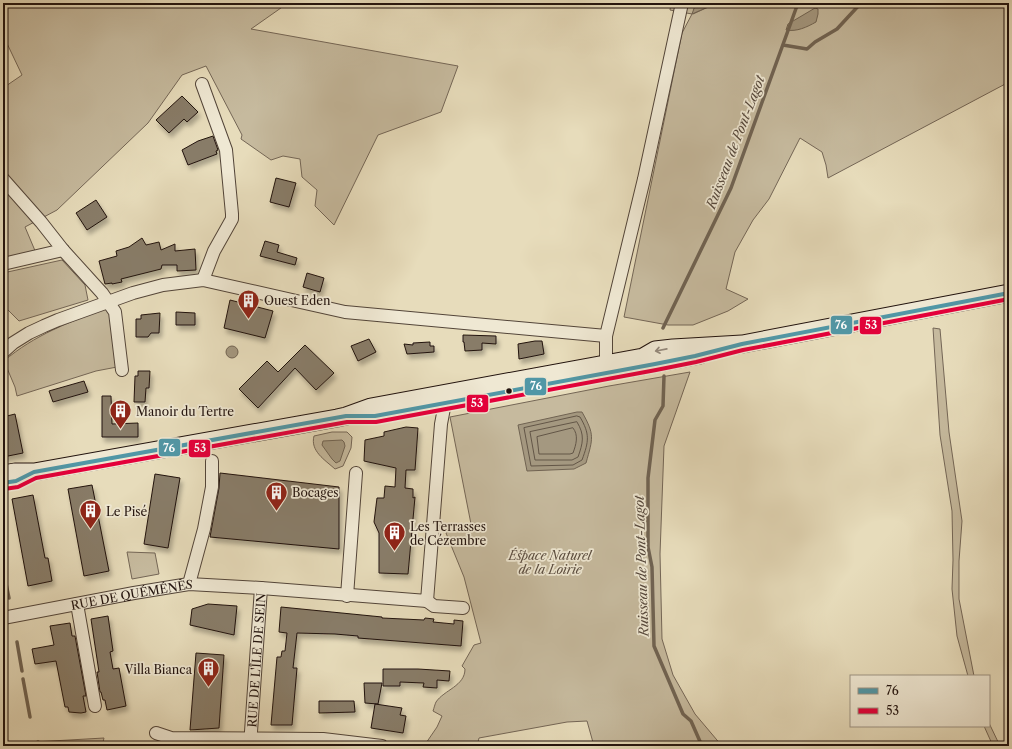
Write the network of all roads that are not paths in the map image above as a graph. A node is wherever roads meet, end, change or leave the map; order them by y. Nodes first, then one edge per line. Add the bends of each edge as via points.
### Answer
1 (682, 3) edge
2 (202, 84) dead end
3 (3, 179) edge
4 (63, 250) junction
5 (3, 264) edge
6 (203, 280) junction
7 (1009, 293) edge
8 (109, 303) junction
9 (606, 336) junction
10 (3, 352) edge
11 (608, 368) junction
12 (122, 370) dead end
13 (462, 390) junction
14 (445, 403) junction
15 (346, 416) junction
16 (212, 461) dead end
17 (34, 472) junction
18 (356, 472) dead end
19 (3, 474) edge
20 (3, 483) edge
21 (189, 584) junction
22 (261, 588) junction
23 (347, 596) junction
24 (427, 601) junction
25 (77, 604) junction
26 (463, 608) dead end
27 (3, 618) edge
28 (95, 706) dead end
29 (156, 733) dead end
30 (250, 742) edge
31 (323, 743) edge
32 (382, 746) edge

1 - 9 street via 644,179
2 - 6 street via 226,150 232,214 232,219 214,251
3 - 4 street
4 - 5 street
4 - 8 street
6 - 8 street via 163,285
6 - 9 street via 346,312
7 - 11 main road via 742,344 695,356
8 - 10 street via 44,326 13,343
8 - 12 street via 115,312
9 - 11 street
11 - 13 main road
11 - 14 main road
13 - 14 main road via 458,395 443,397
13 - 15 main road via 371,407
14 - 15 main road via 375,416
14 - 24 street via 441,424
15 - 17 main road
16 - 21 street via 212,487
17 - 19 main road
17 - 20 main road via 16,481
18 - 23 street
21 - 22 street, RUE DE QUÉMÉNÈS
21 - 25 street, RUE DE QUÉMÉNÈS
22 - 23 street, RUE DE L'ÎLE DE SEIN
22 - 30 street, RUE DE L'ÎLE DE SEIN
23 - 24 street, RUE DE L'ÎLE DE SEIN
24 - 26 street, RUE DE L'ÎLE DE SEIN via 434,606
25 - 27 street, RUE DE QUÉMÉNÈS
25 - 28 street
29 - 30 street via 171,738
30 - 31 street
31 - 32 street

